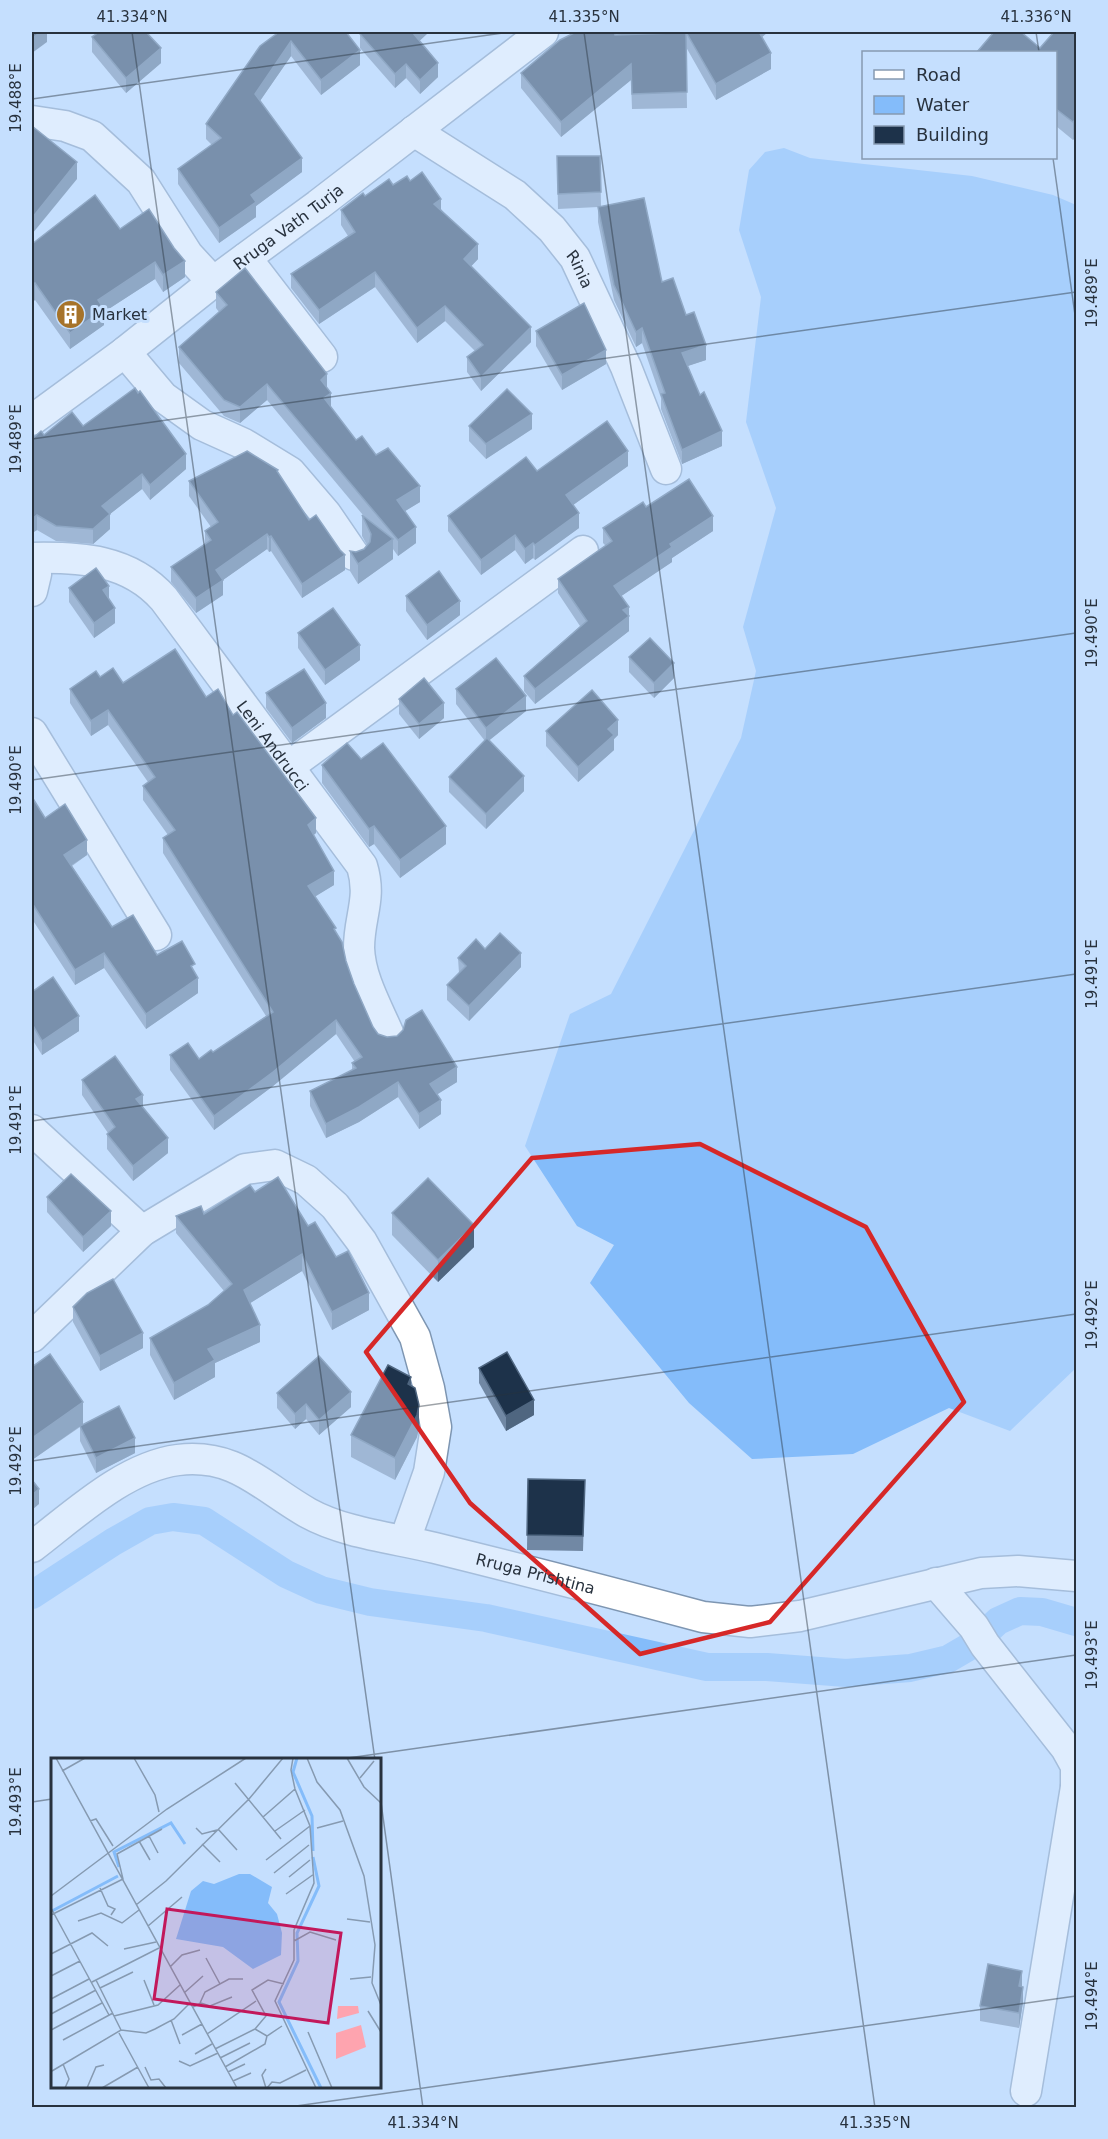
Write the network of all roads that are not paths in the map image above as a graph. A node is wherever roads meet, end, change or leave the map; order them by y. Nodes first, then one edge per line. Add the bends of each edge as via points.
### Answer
1 (543, 32) edge
2 (32, 121) edge
3 (414, 131) junction
4 (246, 258) junction
5 (213, 282) junction
6 (125, 352) junction
7 (322, 357) dead end
8 (32, 420) edge
9 (666, 469) dead end
10 (583, 551) dead end
11 (354, 555) edge
12 (32, 558) edge
13 (32, 567) edge
14 (32, 591) edge
15 (32, 733) edge
16 (288, 767) junction
17 (156, 934) dead end
18 (389, 1035) edge
19 (32, 1130) edge
20 (142, 1231) junction
21 (32, 1338) edge
22 (405, 1540) junction
23 (32, 1547) edge
24 (1077, 1576) edge
25 (936, 1583) junction
26 (1077, 1786) edge
27 (1026, 2091) dead end

1 - 3 street, Rruga Vath Turja
2 - 5 street via 65,126 92,136 141,181 188,255
3 - 4 street, Rruga Vath Turja
3 - 9 street, Rinia via 515,195 552,229 575,258 626,367
4 - 5 street, Rruga Vath Turja
4 - 7 street
5 - 6 street, Rruga Vath Turja
6 - 8 street, Rruga Vath Turja
6 - 11 street via 163,397 202,424 290,472
10 - 16 street
12 - 16 street, Leni Andrucci via 76,557 137,576 154,587
13 - 14 street via 36,574
15 - 17 street
16 - 18 street, Leni Andrucci via 362,866 367,882 360,964
19 - 20 street
20 - 21 street
20 - 22 street via 245,1169 255,1167 275,1165 306,1180 335,1206 362,1242 414,1337 429,1388 436,1427 429,1472
22 - 23 street, Rruga Prishtina via 335,1525 309,1513 245,1471 209,1459 177,1460 114,1485
22 - 25 street, Rruga Prishtina via 702,1617 750,1622 800,1616
24 - 25 street, Rruga Prishtina via 1018,1571 981,1573
25 - 26 street via 1066,1748 1076,1766
26 - 27 street

